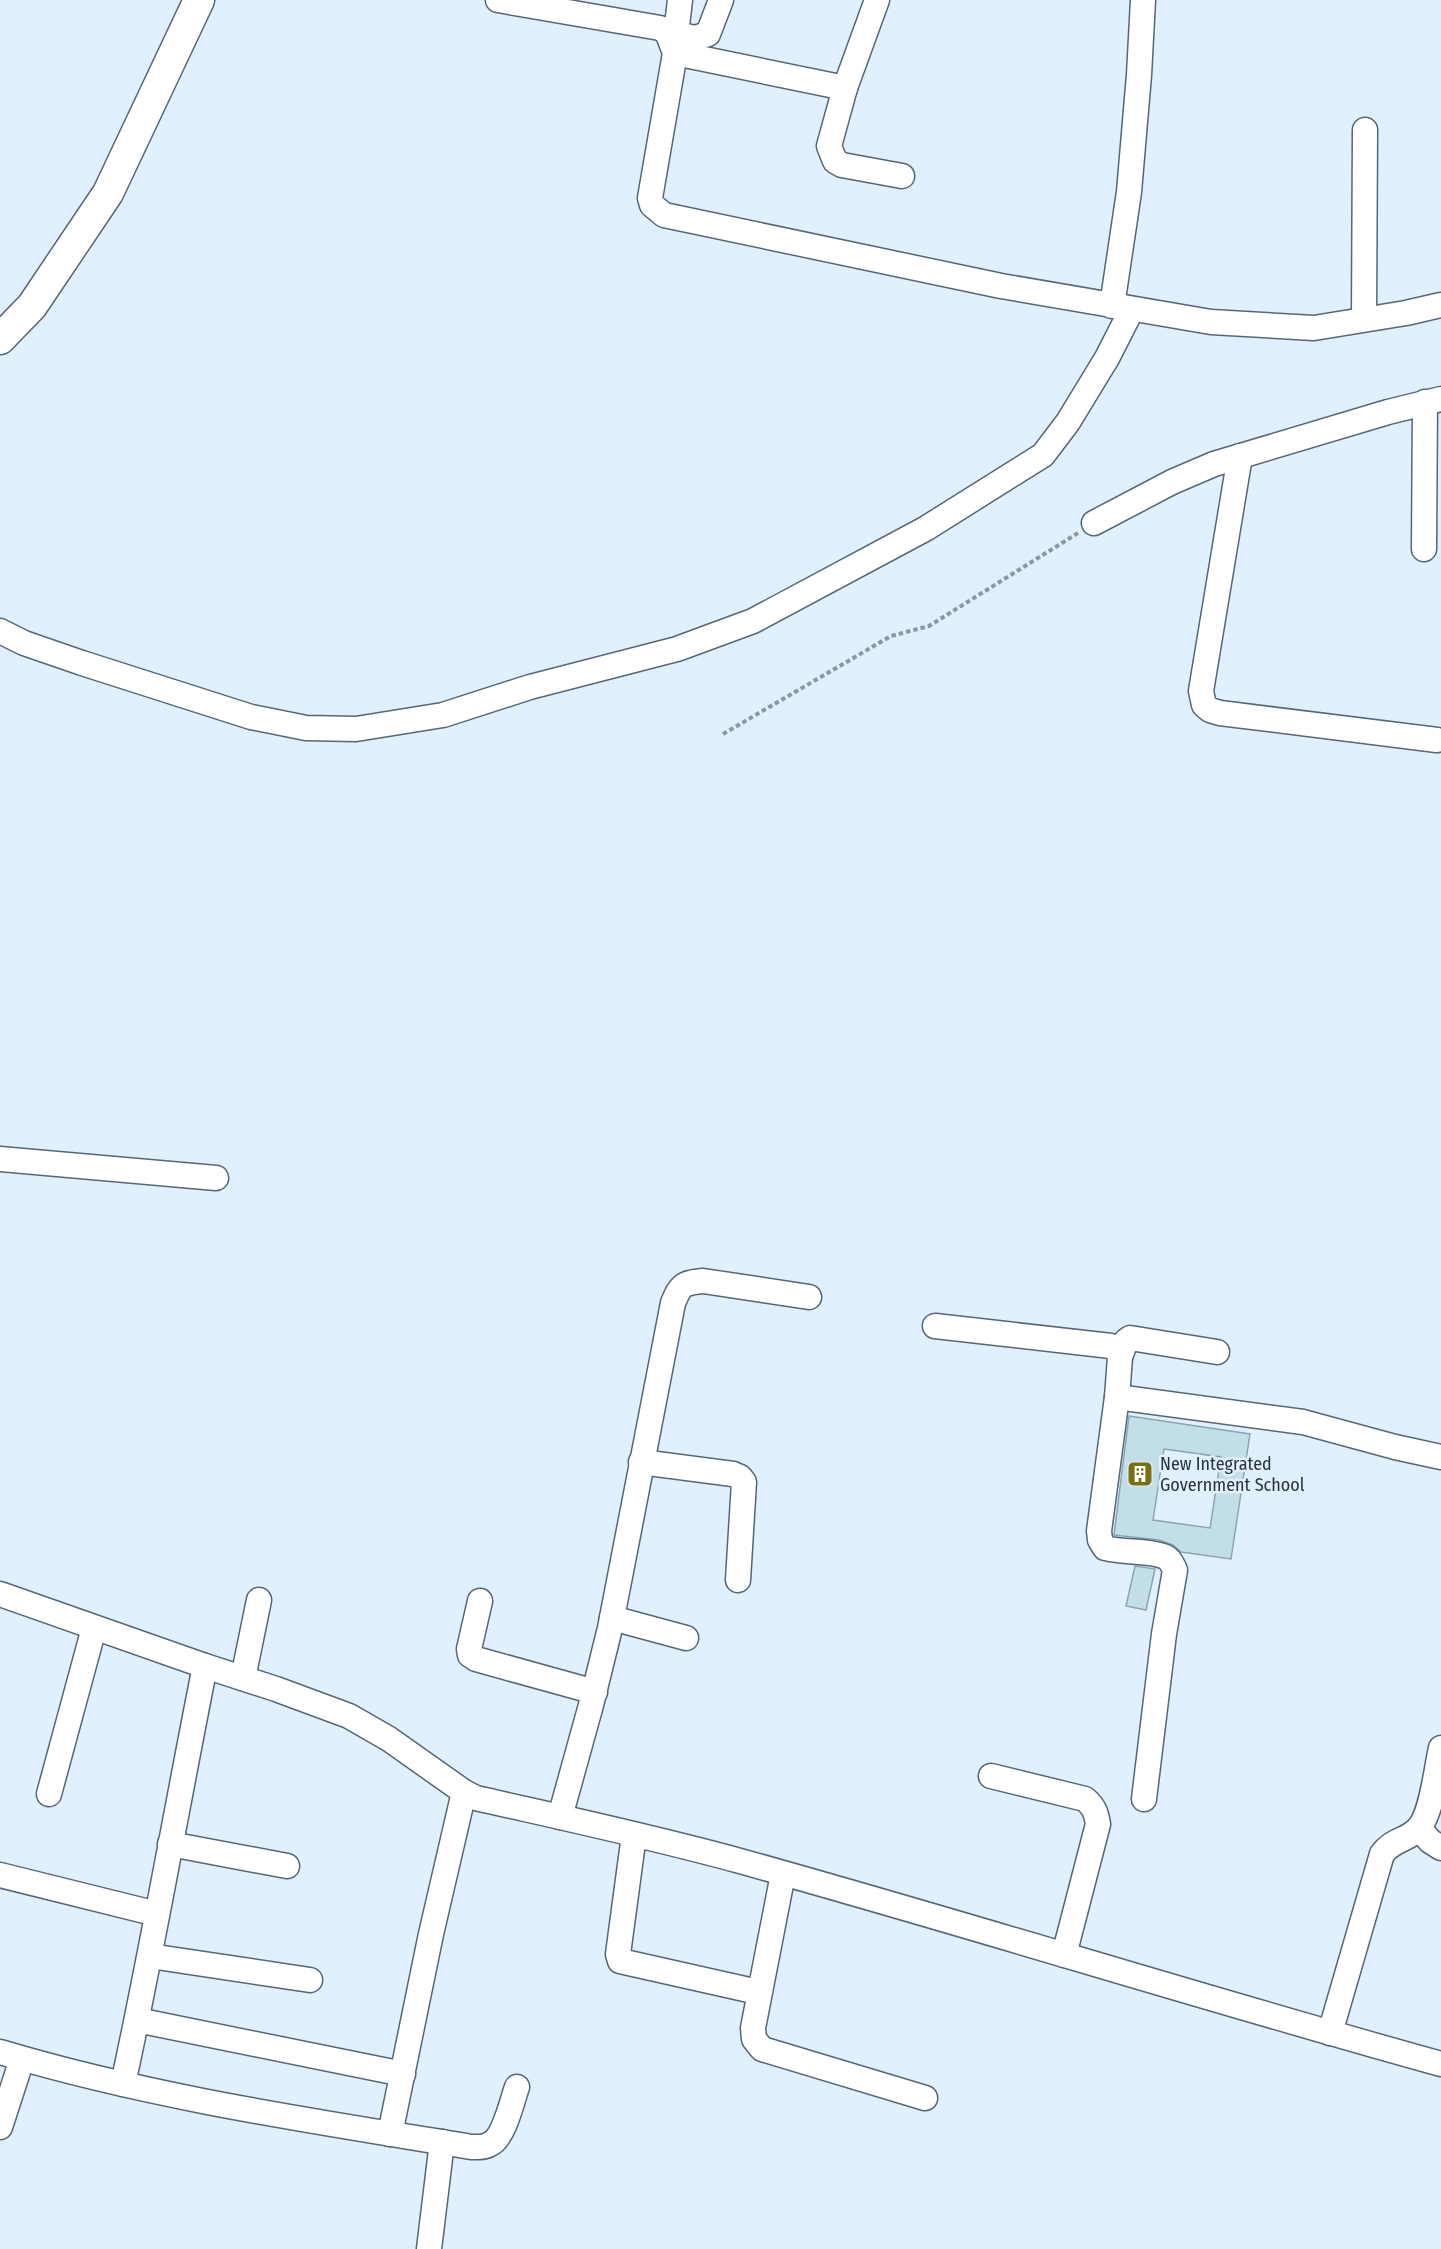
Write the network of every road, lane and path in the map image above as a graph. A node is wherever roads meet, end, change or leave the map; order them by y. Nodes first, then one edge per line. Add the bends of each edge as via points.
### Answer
1 (199, 0) edge
2 (498, 0) edge
3 (680, 0) edge
4 (721, 0) edge
5 (877, 0) edge
6 (1143, 0) edge
7 (673, 40) junction
8 (845, 88) junction
9 (1365, 130) dead end
10 (902, 176) dead end
11 (1441, 305) edge
12 (1122, 308) junction
13 (1365, 320) junction
14 (0, 339) edge
15 (1433, 401) edge
16 (1240, 456) junction
17 (1094, 523) joint
18 (1424, 549) dead end
19 (0, 631) edge
20 (723, 734) dead end
21 (1437, 740) dead end
22 (0, 1159) edge
23 (216, 1178) dead end
24 (809, 1297) dead end
25 (935, 1326) dead end
26 (1217, 1352) dead end
27 (1120, 1357) junction
28 (1117, 1397) junction
29 (1441, 1457) edge
30 (641, 1462) junction
31 (738, 1581) dead end
32 (0, 1594) edge
33 (259, 1599) dead end
34 (480, 1601) dead end
35 (612, 1618) junction
36 (94, 1628) junction
37 (686, 1638) dead end
38 (205, 1666) junction
39 (243, 1678) junction
40 (595, 1692) junction
41 (1441, 1748) edge
42 (991, 1776) dead end
43 (464, 1792) junction
44 (49, 1794) dead end
45 (1144, 1799) dead end
46 (560, 1817) junction
47 (1419, 1828) junction
48 (634, 1835) junction
49 (170, 1844) junction
50 (1441, 1848) edge
51 (287, 1866) dead end
52 (783, 1874) junction
53 (0, 1875) edge
54 (157, 1914) junction
55 (1064, 1955) junction
56 (150, 1956) junction
57 (310, 1980) dead end
58 (758, 1992) junction
59 (137, 2020) junction
60 (1330, 2033) junction
61 (11, 2055) edge
62 (1441, 2064) edge
63 (402, 2074) junction
64 (123, 2084) junction
65 (517, 2087) dead end
66 (926, 2098) dead end
67 (0, 2127) edge
68 (390, 2134) junction
69 (442, 2142) junction
70 (429, 2249) edge

1 - 14 main road via 108,193 32,306
2 - 7 street via 660,28
3 - 7 street
4 - 7 street via 708,34
5 - 8 street
6 - 12 street
7 - 8 street
7 - 12 street via 650,198 664,215
8 - 10 street via 829,146 832,157 842,165
9 - 13 street
11 - 13 street
12 - 13 street via 1211,322 1281,327 1314,328
12 - 19 street via 1107,358 1043,455 925,529 804,594 753,621 677,649 530,687 443,715 356,729 306,728 251,717 82,663
15 - 16 street
15 - 18 street
16 - 17 street via 1172,482
16 - 21 street via 1201,691 1204,705 1220,713
17 - 20 path via 929,626 891,636
22 - 23 street
24 - 30 street via 703,1281 680,1287 673,1303
25 - 27 street via 961,1320 1042,1328 1110,1346
26 - 27 street via 1131,1338
27 - 28 street
28 - 29 street via 1303,1422
28 - 45 street via 1100,1540 1112,1550 1164,1556 1171,1560 1175,1570 1160,1601
30 - 31 street via 740,1477 744,1482
30 - 35 street
32 - 36 street
33 - 39 street
34 - 40 street via 470,1655
35 - 37 street
35 - 40 street
36 - 38 street
36 - 44 street
38 - 39 street
38 - 49 street
39 - 43 street via 349,1716
40 - 46 street
41 - 47 street via 1427,1812
42 - 55 street via 1085,1799 1097,1814 1098,1824
43 - 46 street
43 - 63 street
46 - 48 street
47 - 50 street
47 - 60 street via 1389,1845 1382,1854
48 - 52 street
48 - 58 street via 620,1961
49 - 51 street
49 - 54 street
52 - 55 street
52 - 58 street
53 - 54 street
54 - 56 street
55 - 60 street
56 - 57 street
56 - 59 street
58 - 66 street via 753,2028 754,2039 762,2049
59 - 63 street
59 - 64 street
60 - 62 street
61 - 64 street
61 - 67 street
63 - 68 street
64 - 68 street
65 - 69 street via 499,2138 492,2144 471,2147
68 - 69 street
69 - 70 street

